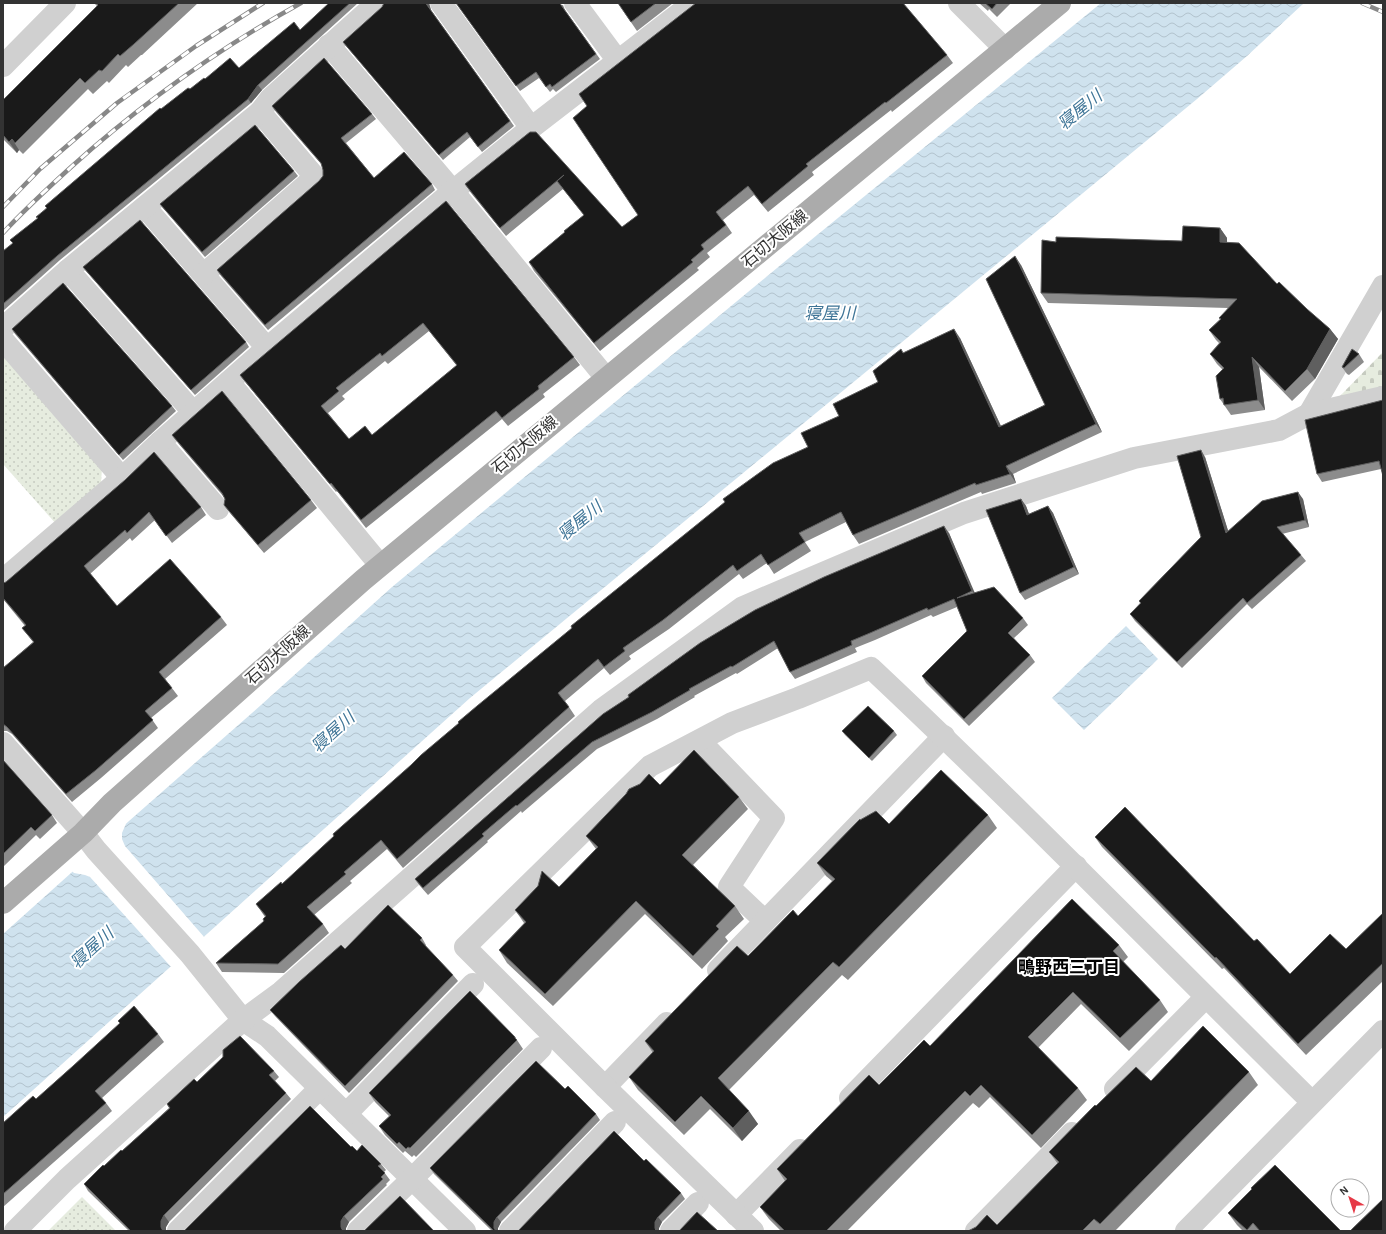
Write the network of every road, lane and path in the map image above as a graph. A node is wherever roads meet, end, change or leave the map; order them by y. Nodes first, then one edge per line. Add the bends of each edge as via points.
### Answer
1 (65, 3) edge
2 (376, 3) edge
3 (441, 3) edge
4 (575, 3) edge
5 (693, 3) edge
6 (959, 3) edge
7 (1060, 3) edge
8 (329, 45) junction
9 (1004, 49) junction
10 (618, 61) junction
11 (3, 66) edge
12 (260, 112) junction
13 (531, 128) junction
14 (453, 191) junction
15 (145, 207) junction
16 (68, 270) junction
17 (204, 274) junction
18 (1383, 286) edge
19 (3, 328) edge
20 (3, 340) edge
21 (266, 348) junction
22 (606, 378) junction
23 (229, 382) junction
24 (1383, 397) edge
25 (193, 412) junction
26 (1309, 414) junction
27 (160, 442) junction
28 (122, 478) junction
29 (218, 509) dead end
30 (380, 565) junction
31 (3, 580) edge
32 (944, 736) junction
33 (700, 740) junction
34 (3, 743) edge
35 (88, 840) junction
36 (1076, 866) junction
37 (3, 903) edge
38 (765, 921) junction
39 (473, 984) dead end
40 (704, 984) edge
41 (1206, 997) junction
42 (682, 1007) edge
43 (243, 1020) junction
44 (1383, 1031) edge
45 (541, 1048) dead end
46 (605, 1087) junction
47 (320, 1089) junction
48 (1312, 1102) junction
49 (1102, 1103) edge
50 (836, 1112) edge
51 (346, 1114) junction
52 (1085, 1119) edge
53 (615, 1122) dead end
54 (814, 1135) edge
55 (412, 1179) junction
56 (698, 1203) dead end
57 (736, 1215) junction
58 (15, 1231) edge
59 (178, 1231) edge
60 (358, 1231) edge
61 (465, 1231) edge
62 (510, 1231) edge
63 (671, 1231) edge
64 (753, 1231) edge
65 (976, 1231) edge
66 (1186, 1231) edge

1 - 11 street
2 - 8 street
3 - 13 street
4 - 10 street
5 - 10 street
6 - 9 street
7 - 9 main road, 石切大阪線
8 - 12 street via 270,99
8 - 14 street
9 - 22 main road, 石切大阪線
10 - 13 street
12 - 15 street
12 - 17 street via 315,177
13 - 14 street
14 - 21 street
14 - 22 street
15 - 16 street
15 - 17 street
16 - 19 street
16 - 25 street
17 - 21 street
18 - 26 street
20 - 28 street
21 - 23 street
22 - 30 main road, 石切大阪線
23 - 25 street
23 - 30 street
24 - 26 street
25 - 27 street
26 - 43 street via 1279,430 1134,458 964,513 744,607 601,710 282,992
27 - 28 street
27 - 29 street
28 - 31 street
30 - 35 main road, 石切大阪線 via 112,803
32 - 33 street via 871,668 732,723
32 - 36 street
32 - 38 street
33 - 38 street via 774,818 730,887
33 - 46 street via 650,766 465,947
34 - 35 street
35 - 37 main road, 石切大阪線
35 - 43 street via 190,954
36 - 41 street
36 - 50 street
38 - 40 street
39 - 51 street
41 - 48 street
41 - 49 street
42 - 46 street
43 - 47 street via 268,1036
43 - 58 street via 67,1179
44 - 48 street
45 - 55 street
46 - 57 street
47 - 51 street
47 - 59 street
48 - 66 street
51 - 55 street
52 - 65 street
53 - 62 street
54 - 57 street
55 - 60 street
55 - 61 street
56 - 63 street
57 - 64 street

